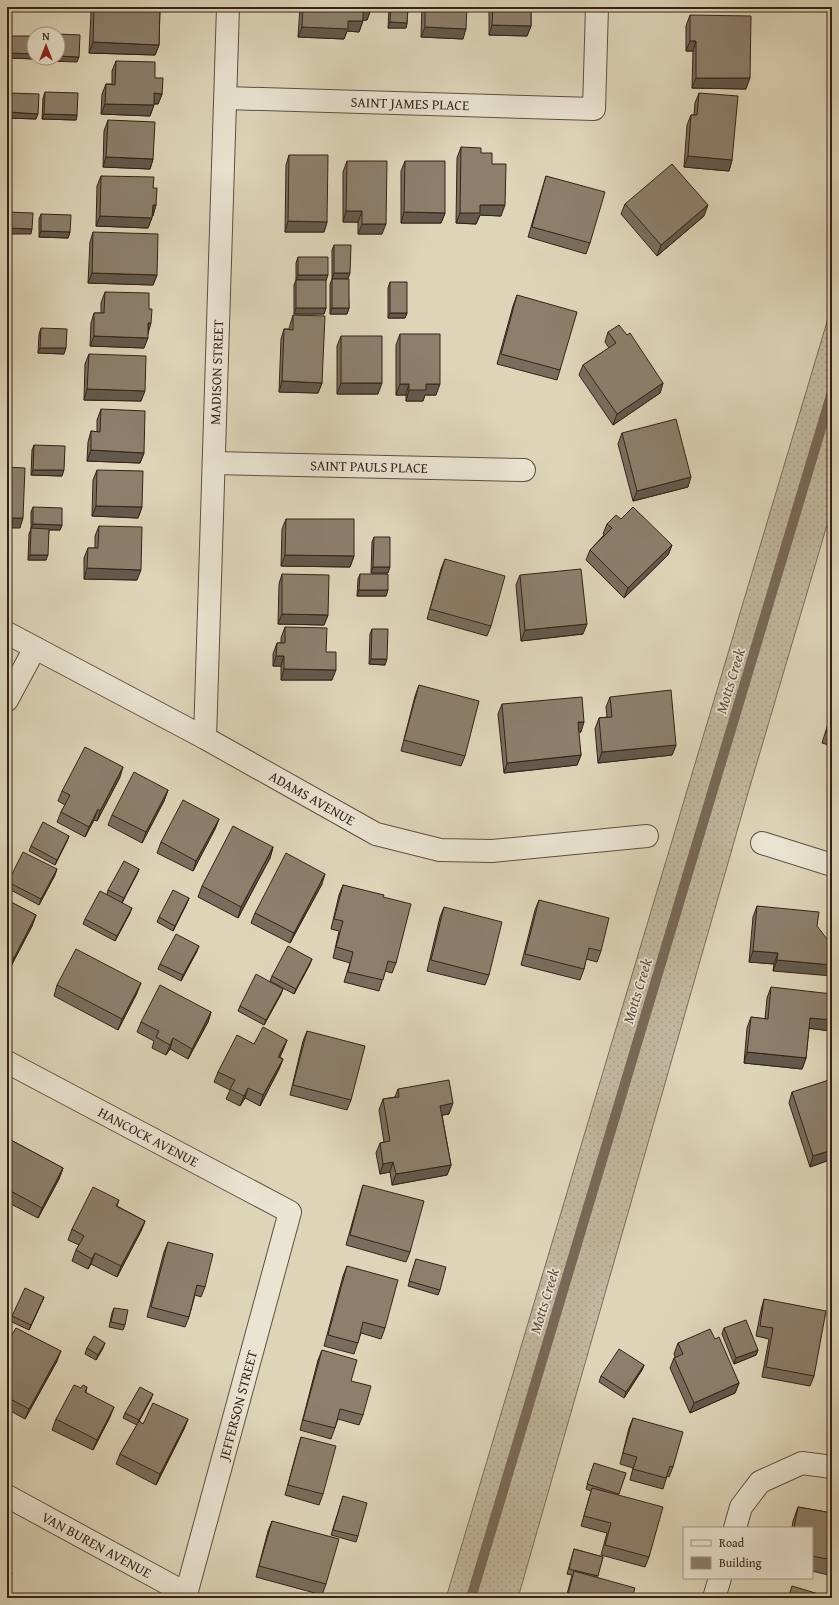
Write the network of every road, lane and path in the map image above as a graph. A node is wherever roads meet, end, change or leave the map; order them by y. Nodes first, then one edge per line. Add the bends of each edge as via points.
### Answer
1 (228, 7) edge
2 (597, 7) edge
3 (226, 98) junction
4 (215, 464) junction
5 (524, 470) dead end
6 (7, 632) edge
7 (35, 648) junction
8 (7, 700) edge
9 (205, 738) junction
10 (647, 836) dead end
11 (762, 843) dead end
12 (832, 865) edge
13 (7, 1062) edge
14 (290, 1212) joint
15 (832, 1467) edge
16 (7, 1496) edge
17 (735, 1527) edge
18 (720, 1579) edge
19 (186, 1596) edge
20 (714, 1598) edge

1 - 3 street, MADISON STREET
2 - 3 street, SAINT JAMES PLACE via 594,109
3 - 4 street, MADISON STREET
4 - 5 street, SAINT PAULS PLACE
4 - 9 street, MADISON STREET
6 - 7 street, ADAMS AVENUE
7 - 8 street
7 - 9 street, ADAMS AVENUE
9 - 10 street, ADAMS AVENUE via 376,834 440,850 492,851
11 - 12 street
13 - 14 street, HANCOCK AVENUE
14 - 19 street, JEFFERSON STREET
15 - 17 street via 802,1463 760,1482 741,1507
16 - 19 street, VAN BUREN AVENUE
18 - 20 street

